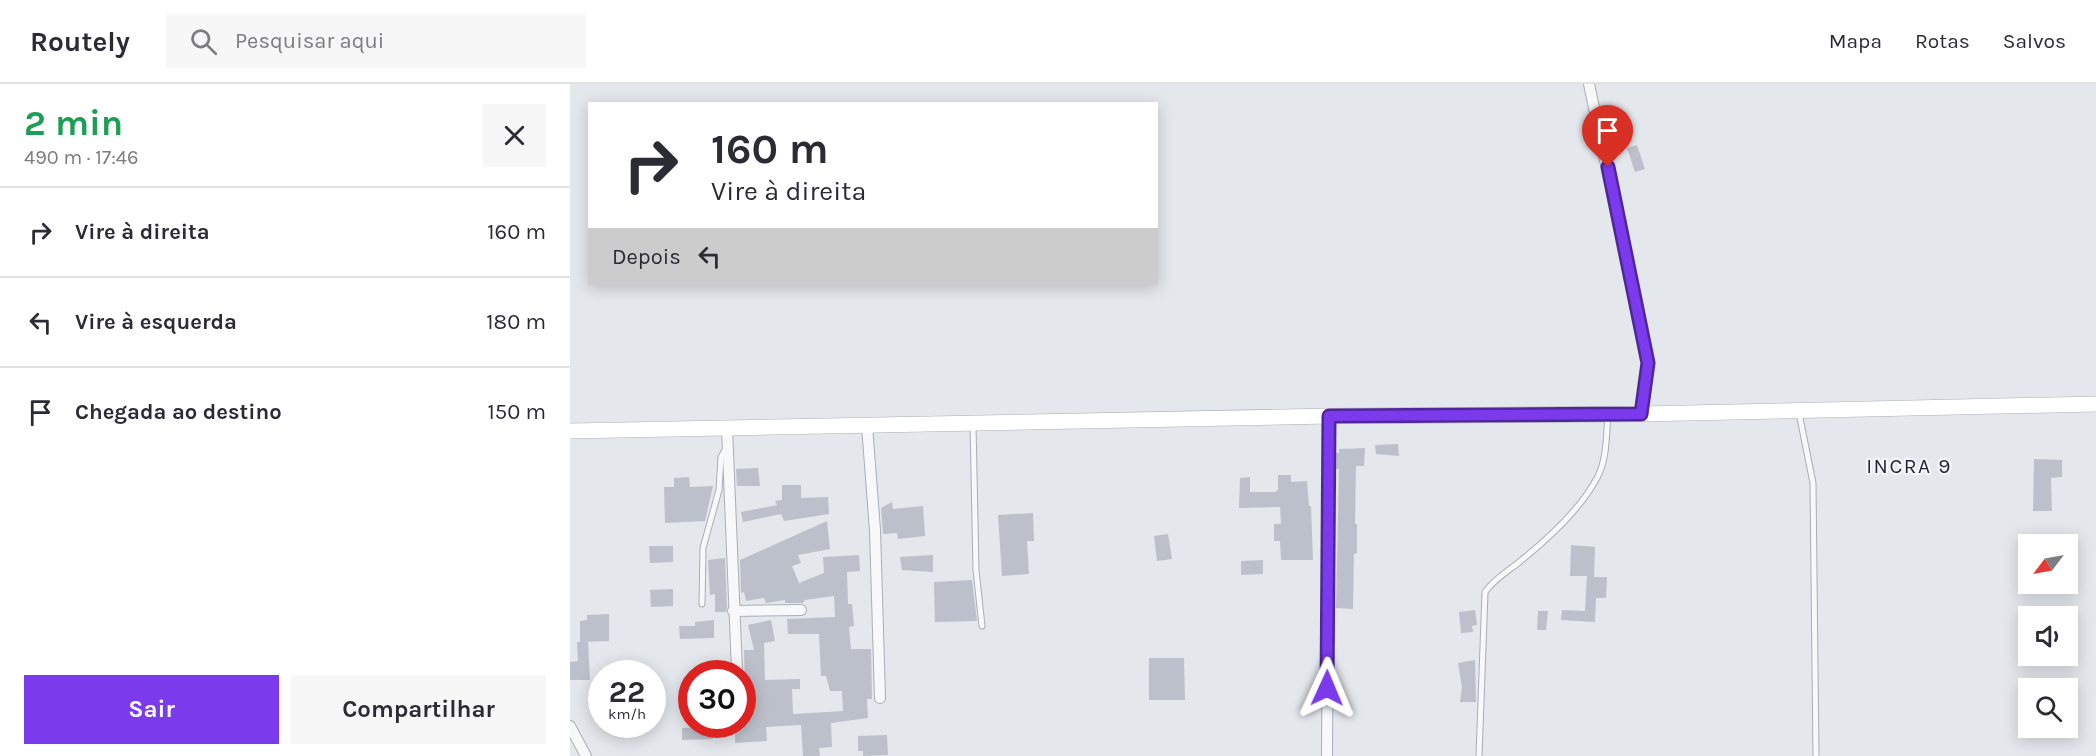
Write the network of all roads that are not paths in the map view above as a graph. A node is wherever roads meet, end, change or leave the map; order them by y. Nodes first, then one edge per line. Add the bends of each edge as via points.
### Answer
1 (1589, 84) edge
2 (2096, 404) edge
3 (1798, 411) junction
4 (1608, 414) junction
5 (1641, 414) junction
6 (1329, 416) junction
7 (973, 424) junction
8 (867, 426) junction
9 (727, 428) junction
10 (570, 431) edge
11 (727, 447) junction
12 (702, 603) dead end
13 (801, 610) dead end
14 (733, 611) junction
15 (982, 626) dead end
16 (736, 660) edge
17 (880, 698) dead end
18 (570, 726) edge
19 (586, 756) edge
20 (1327, 756) edge
21 (1479, 756) edge
22 (1815, 756) edge

1 - 5 street via 1648,363
2 - 3 main road
3 - 5 main road
3 - 22 lane via 1814,483
4 - 5 main road
4 - 6 main road
4 - 21 lane via 1605,453 1598,476 1545,541 1495,578 1485,592
6 - 7 main road
6 - 20 street
7 - 8 main road
7 - 15 lane via 976,570
8 - 9 main road
8 - 17 street via 875,530
9 - 10 main road
9 - 11 street
11 - 12 lane via 721,457 719,490 704,548
11 - 14 street
13 - 14 street
14 - 16 street
18 - 19 street

